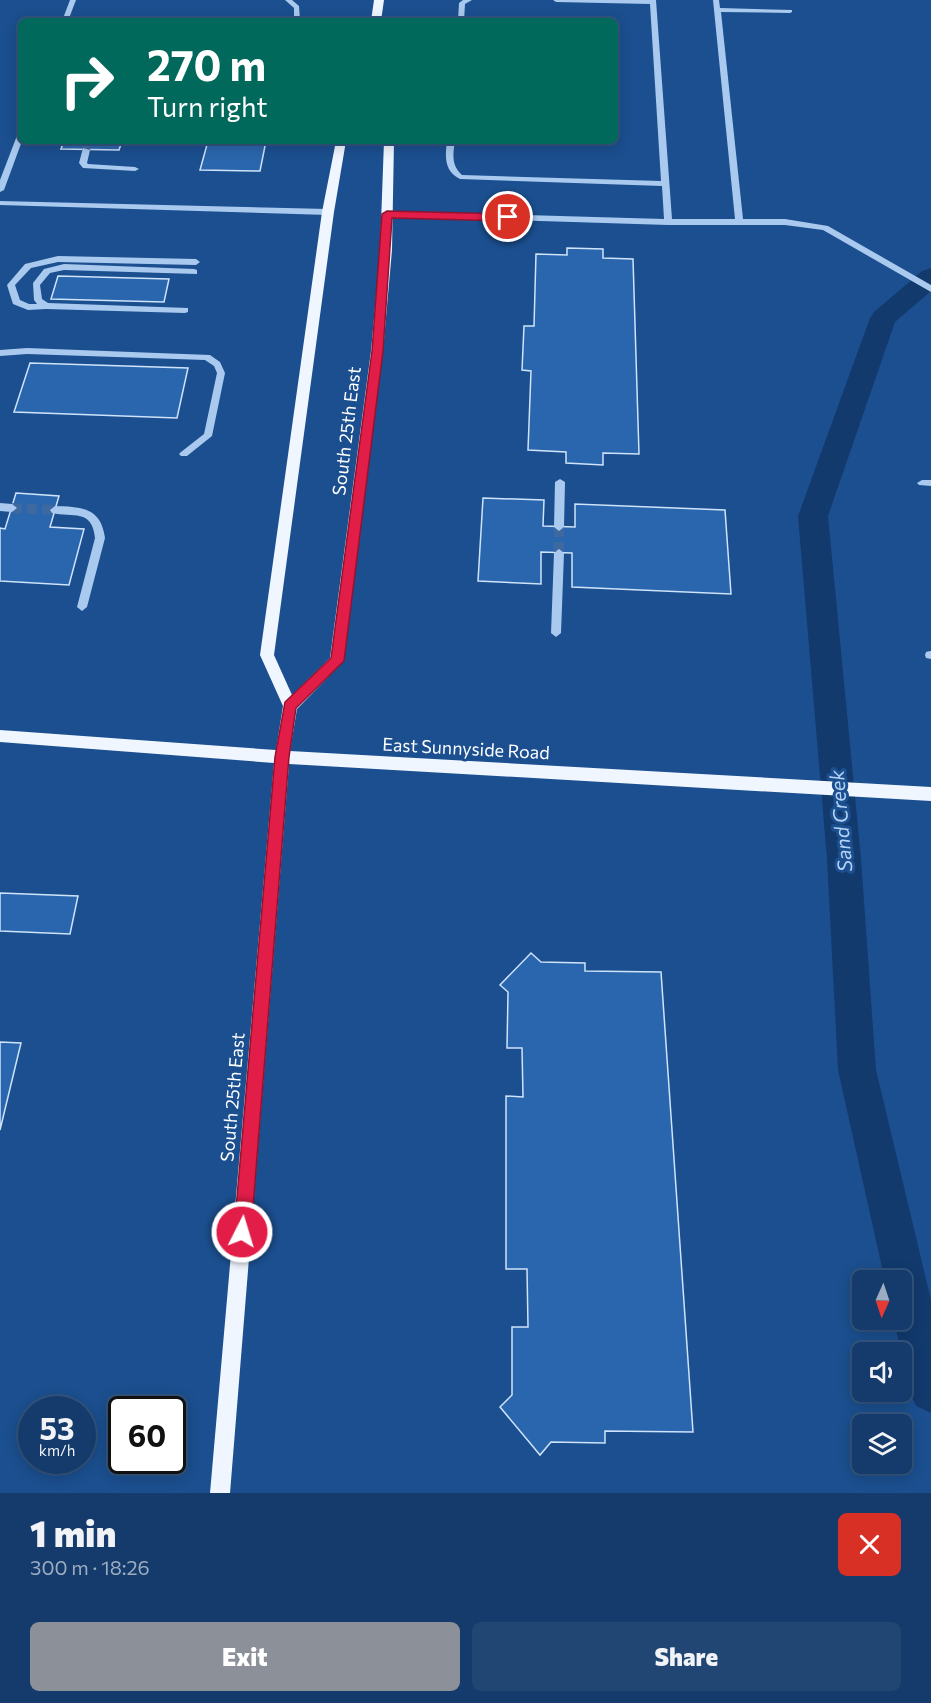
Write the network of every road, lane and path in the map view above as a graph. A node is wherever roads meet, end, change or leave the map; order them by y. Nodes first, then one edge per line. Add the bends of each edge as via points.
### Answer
1 (73, 0) edge
2 (288, 0) edge
3 (379, 0) edge
4 (469, 0) edge
5 (556, 0) edge
6 (716, 0) edge
7 (653, 1) edge
8 (717, 10) junction
9 (790, 11) dead end
10 (66, 18) edge
11 (297, 18) edge
12 (376, 18) edge
13 (461, 18) edge
14 (18, 143) edge
15 (340, 144) edge
16 (389, 144) edge
17 (451, 144) edge
18 (86, 150) dead end
19 (135, 170) dead end
20 (665, 184) junction
21 (0, 190) edge
22 (0, 203) edge
23 (328, 212) junction
24 (387, 214) junction
25 (668, 222) junction
26 (739, 222) junction
27 (196, 262) dead end
28 (194, 272) dead end
29 (931, 289) edge
30 (46, 306) junction
31 (185, 310) dead end
32 (0, 353) edge
33 (184, 454) dead end
34 (560, 482) dead end
35 (0, 507) edge
36 (12, 508) tunnel mouth
37 (55, 510) tunnel mouth
38 (559, 526) tunnel mouth
39 (559, 553) tunnel mouth
40 (82, 607) dead end
41 (556, 633) dead end
42 (290, 706) junction
43 (0, 736) edge
44 (282, 757) junction
45 (931, 794) edge
46 (220, 1493) edge

1 - 10 lane
2 - 11 lane via 297,7
3 - 12 main road
4 - 13 lane via 462,3
5 - 7 lane
6 - 8 lane
7 - 20 lane
8 - 9 lane
8 - 26 lane
14 - 21 lane
15 - 23 main road
16 - 24 main road, South 25th East
17 - 20 lane via 450,165 460,177
18 - 19 lane via 86,166
20 - 25 lane
22 - 23 lane
23 - 42 main road via 267,655
24 - 25 lane
24 - 42 main road, South 25th East via 377,351 337,661
25 - 26 lane
26 - 29 lane via 785,222 825,228
27 - 30 lane via 58,259 28,266 11,285 15,302 28,307
28 - 30 lane via 64,267 47,272 36,285 38,300
30 - 31 lane
32 - 33 lane via 207,357 221,373 208,436
34 - 38 lane
35 - 36 lane
37 - 40 lane via 92,516 100,526
39 - 41 lane
42 - 44 main road, South 25th East
43 - 44 main road, East Sunnyside Road
44 - 45 main road, East Sunnyside Road
44 - 46 main road, South 25th East

